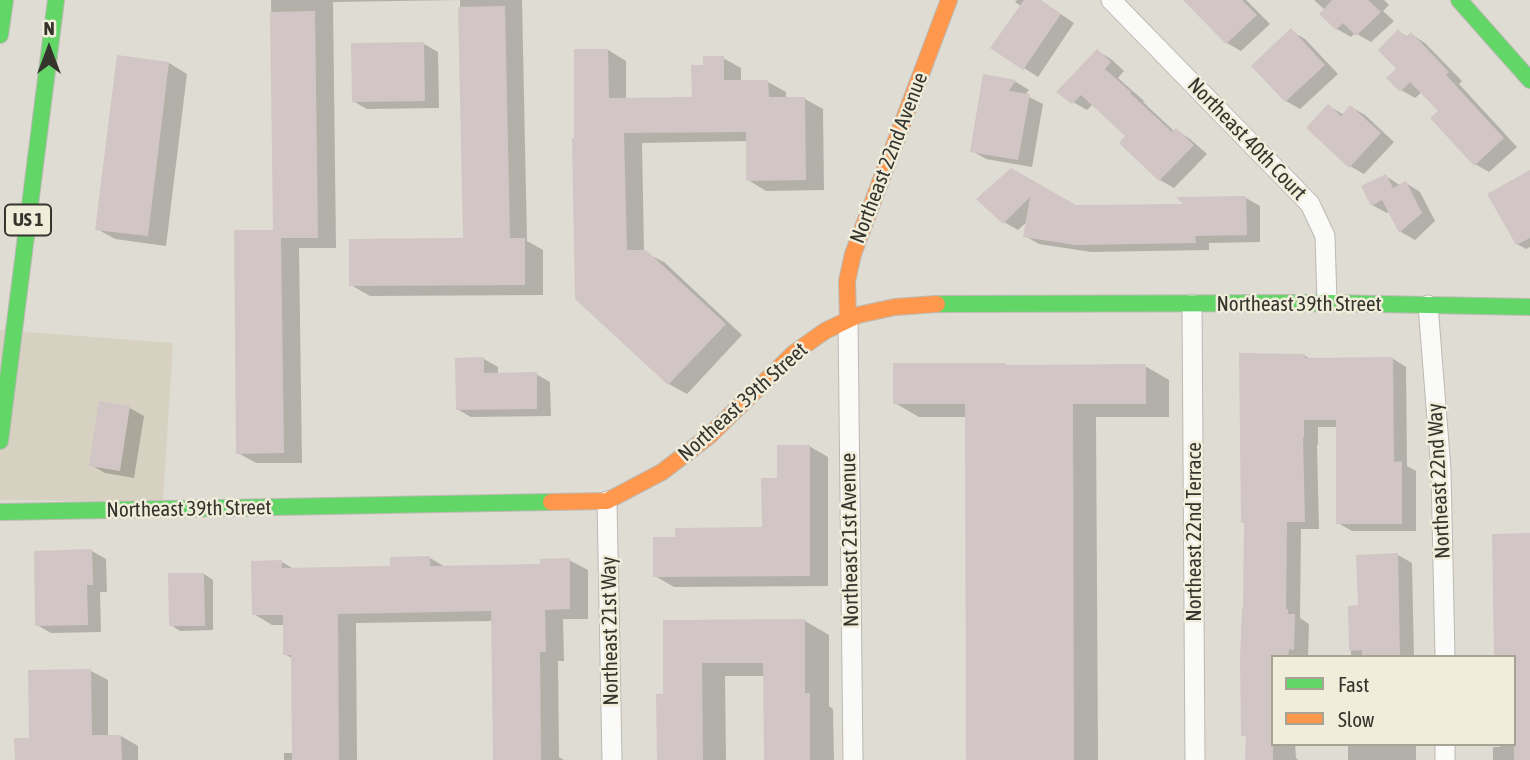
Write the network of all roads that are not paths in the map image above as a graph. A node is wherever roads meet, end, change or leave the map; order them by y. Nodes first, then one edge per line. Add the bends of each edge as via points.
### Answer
1 (5, 0) edge
2 (57, 0) edge
3 (949, 0) edge
4 (1111, 0) edge
5 (1463, 1) edge
6 (0, 35) edge
7 (1530, 80) edge
8 (1327, 303) junction
9 (1192, 304) junction
10 (1428, 305) junction
11 (1530, 307) edge
12 (848, 320) junction
13 (0, 441) edge
14 (607, 501) junction
15 (0, 512) edge
16 (1445, 655) edge
17 (612, 760) edge
18 (853, 760) edge
19 (1195, 760) edge

1 - 6 street
2 - 13 street, US 1
3 - 12 street, Northeast 22nd Avenue via 853,254 847,281
4 - 8 street, Northeast 40th Court via 1310,204 1325,236
5 - 7 street
8 - 9 street, Northeast 39th Street
8 - 10 street, Northeast 39th Street
9 - 12 street, Northeast 39th Street via 946,303 895,307
9 - 19 street, Northeast 22nd Terrace
10 - 11 street, Northeast 39th Street
10 - 16 street, Northeast 22nd Way via 1441,470
12 - 14 street, Northeast 39th Street via 794,353 682,458
12 - 18 street, Northeast 21st Avenue
14 - 15 street, Northeast 39th Street
14 - 17 street, Northeast 21st Way

